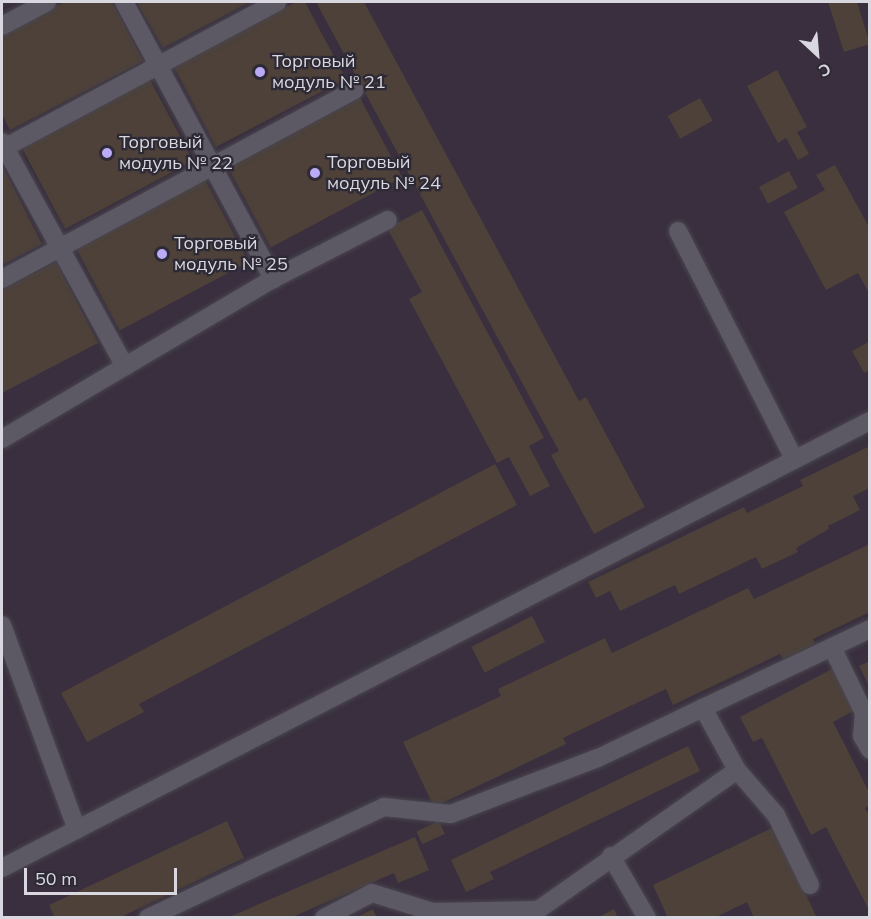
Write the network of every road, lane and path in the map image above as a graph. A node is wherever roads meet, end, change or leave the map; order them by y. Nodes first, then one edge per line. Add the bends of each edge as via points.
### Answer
1 (47, 2) edge
2 (124, 2) edge
3 (277, 2) edge
4 (2, 26) edge
5 (158, 64) junction
6 (356, 90) dead end
7 (2, 146) edge
8 (212, 166) junction
9 (388, 220) dead end
10 (678, 231) dead end
11 (59, 248) junction
12 (2, 279) edge
13 (273, 279) junction
14 (125, 368) junction
15 (870, 421) edge
16 (2, 440) edge
17 (794, 459) junction
18 (2, 625) edge
19 (870, 629) edge
20 (832, 647) junction
21 (703, 708) junction
22 (870, 750) edge
23 (738, 770) junction
24 (77, 830) junction
25 (611, 856) junction
26 (2, 868) edge
27 (810, 885) dead end
28 (539, 914) edge
29 (148, 918) edge
30 (324, 918) edge
31 (647, 918) edge

1 - 4 street
2 - 5 street
3 - 5 street
5 - 7 street
5 - 8 street
6 - 8 street
7 - 11 street
8 - 11 street
8 - 13 street
9 - 13 street
10 - 17 street
11 - 12 street
11 - 14 street
13 - 14 street
14 - 16 street
15 - 17 street
17 - 24 street
18 - 24 street
19 - 20 street
20 - 21 street
20 - 22 street via 864,713 862,736
21 - 23 street
21 - 29 street via 598,758 451,814 384,807
23 - 25 street
23 - 27 street via 776,815
24 - 26 street
25 - 28 street
25 - 31 street
28 - 30 street via 434,912 372,893

